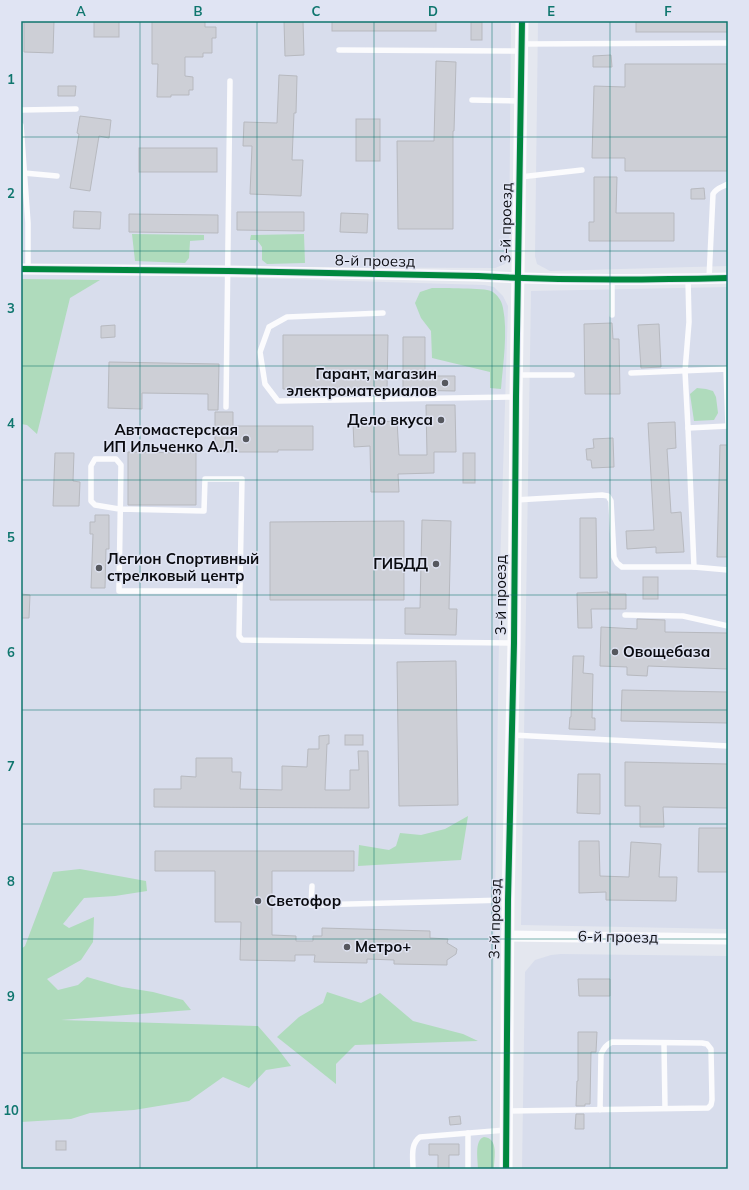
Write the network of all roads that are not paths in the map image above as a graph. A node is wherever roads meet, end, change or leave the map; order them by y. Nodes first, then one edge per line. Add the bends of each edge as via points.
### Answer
1 (522, 21) edge
2 (728, 43) edge
3 (522, 47) junction
4 (339, 50) dead end
5 (230, 81) dead end
6 (472, 100) dead end
7 (521, 101) junction
8 (76, 109) dead end
9 (21, 110) edge
10 (21, 125) edge
11 (582, 170) dead end
12 (24, 174) junction
13 (57, 176) dead end
14 (520, 177) junction
15 (728, 184) edge
16 (25, 269) edge
17 (228, 271) junction
18 (728, 278) edge
19 (518, 279) junction
20 (612, 279) junction
21 (688, 279) junction
22 (709, 279) junction
23 (383, 313) dead end
24 (612, 315) dead end
25 (727, 369) edge
26 (685, 371) junction
27 (631, 373) dead end
28 (516, 374) junction
29 (572, 376) dead end
30 (516, 397) junction
31 (226, 407) dead end
32 (728, 426) edge
33 (688, 428) junction
34 (515, 500) junction
35 (120, 509) junction
36 (694, 567) junction
37 (728, 570) edge
38 (239, 591) junction
39 (625, 615) dead end
40 (728, 626) edge
41 (514, 643) junction
42 (512, 735) junction
43 (728, 746) edge
44 (312, 886) dead end
45 (508, 900) junction
46 (507, 936) junction
47 (728, 939) edge
48 (664, 1043) junction
49 (665, 1108) junction
50 (600, 1110) junction
51 (506, 1111) junction
52 (506, 1130) junction
53 (468, 1133) junction
54 (413, 1169) edge
55 (468, 1169) edge
56 (506, 1169) edge

1 - 3 street, 3-й проезд
2 - 3 lane
3 - 4 lane
3 - 7 street, 3-й проезд
5 - 17 lane
6 - 7 lane
7 - 14 street, 3-й проезд
8 - 9 lane
10 - 12 lane
11 - 14 lane
12 - 13 lane
12 - 16 lane via 28,223
14 - 19 street, 3-й проезд
15 - 22 lane via 712,194
16 - 17 street, 8-й проезд
17 - 19 street, 8-й проезд
17 - 31 lane
18 - 22 street, 8-й проезд
19 - 20 street, 8-й проезд
19 - 28 street, 3-й проезд
20 - 21 street, 8-й проезд
20 - 24 lane
21 - 22 street, 8-й проезд
21 - 26 lane via 689,322
23 - 30 lane via 287,317 268,327 260,352 265,384 278,401
25 - 26 lane
25 - 32 lane
26 - 27 lane
26 - 33 lane
28 - 29 lane
28 - 30 street, 3-й проезд
30 - 34 street, 3-й проезд
32 - 33 lane
33 - 36 lane
34 - 36 lane via 608,496 611,501 614,557 617,563 622,567
34 - 41 street, 3-й проезд
35 - 35 lane via 121,465 116,459 95,459 91,466 91,501 95,505
35 - 38 lane via 119,591
35 - 38 lane via 204,511 205,479 242,479
36 - 37 lane
38 - 41 lane via 239,636 242,640
39 - 40 lane via 684,616
41 - 42 street, 3-й проезд
42 - 43 lane
42 - 45 street, 3-й проезд
44 - 45 lane via 311,904
45 - 46 street, 3-й проезд
46 - 47 street, 6-й проезд
46 - 51 street, 3-й проезд
48 - 49 lane
48 - 49 lane via 707,1044 711,1049 712,1100 708,1108
48 - 50 lane via 607,1044 601,1054
49 - 50 lane
50 - 51 lane
51 - 52 street, 3-й проезд
52 - 53 lane
52 - 56 street, 3-й проезд
53 - 54 lane via 420,1137 414,1145
53 - 55 lane

